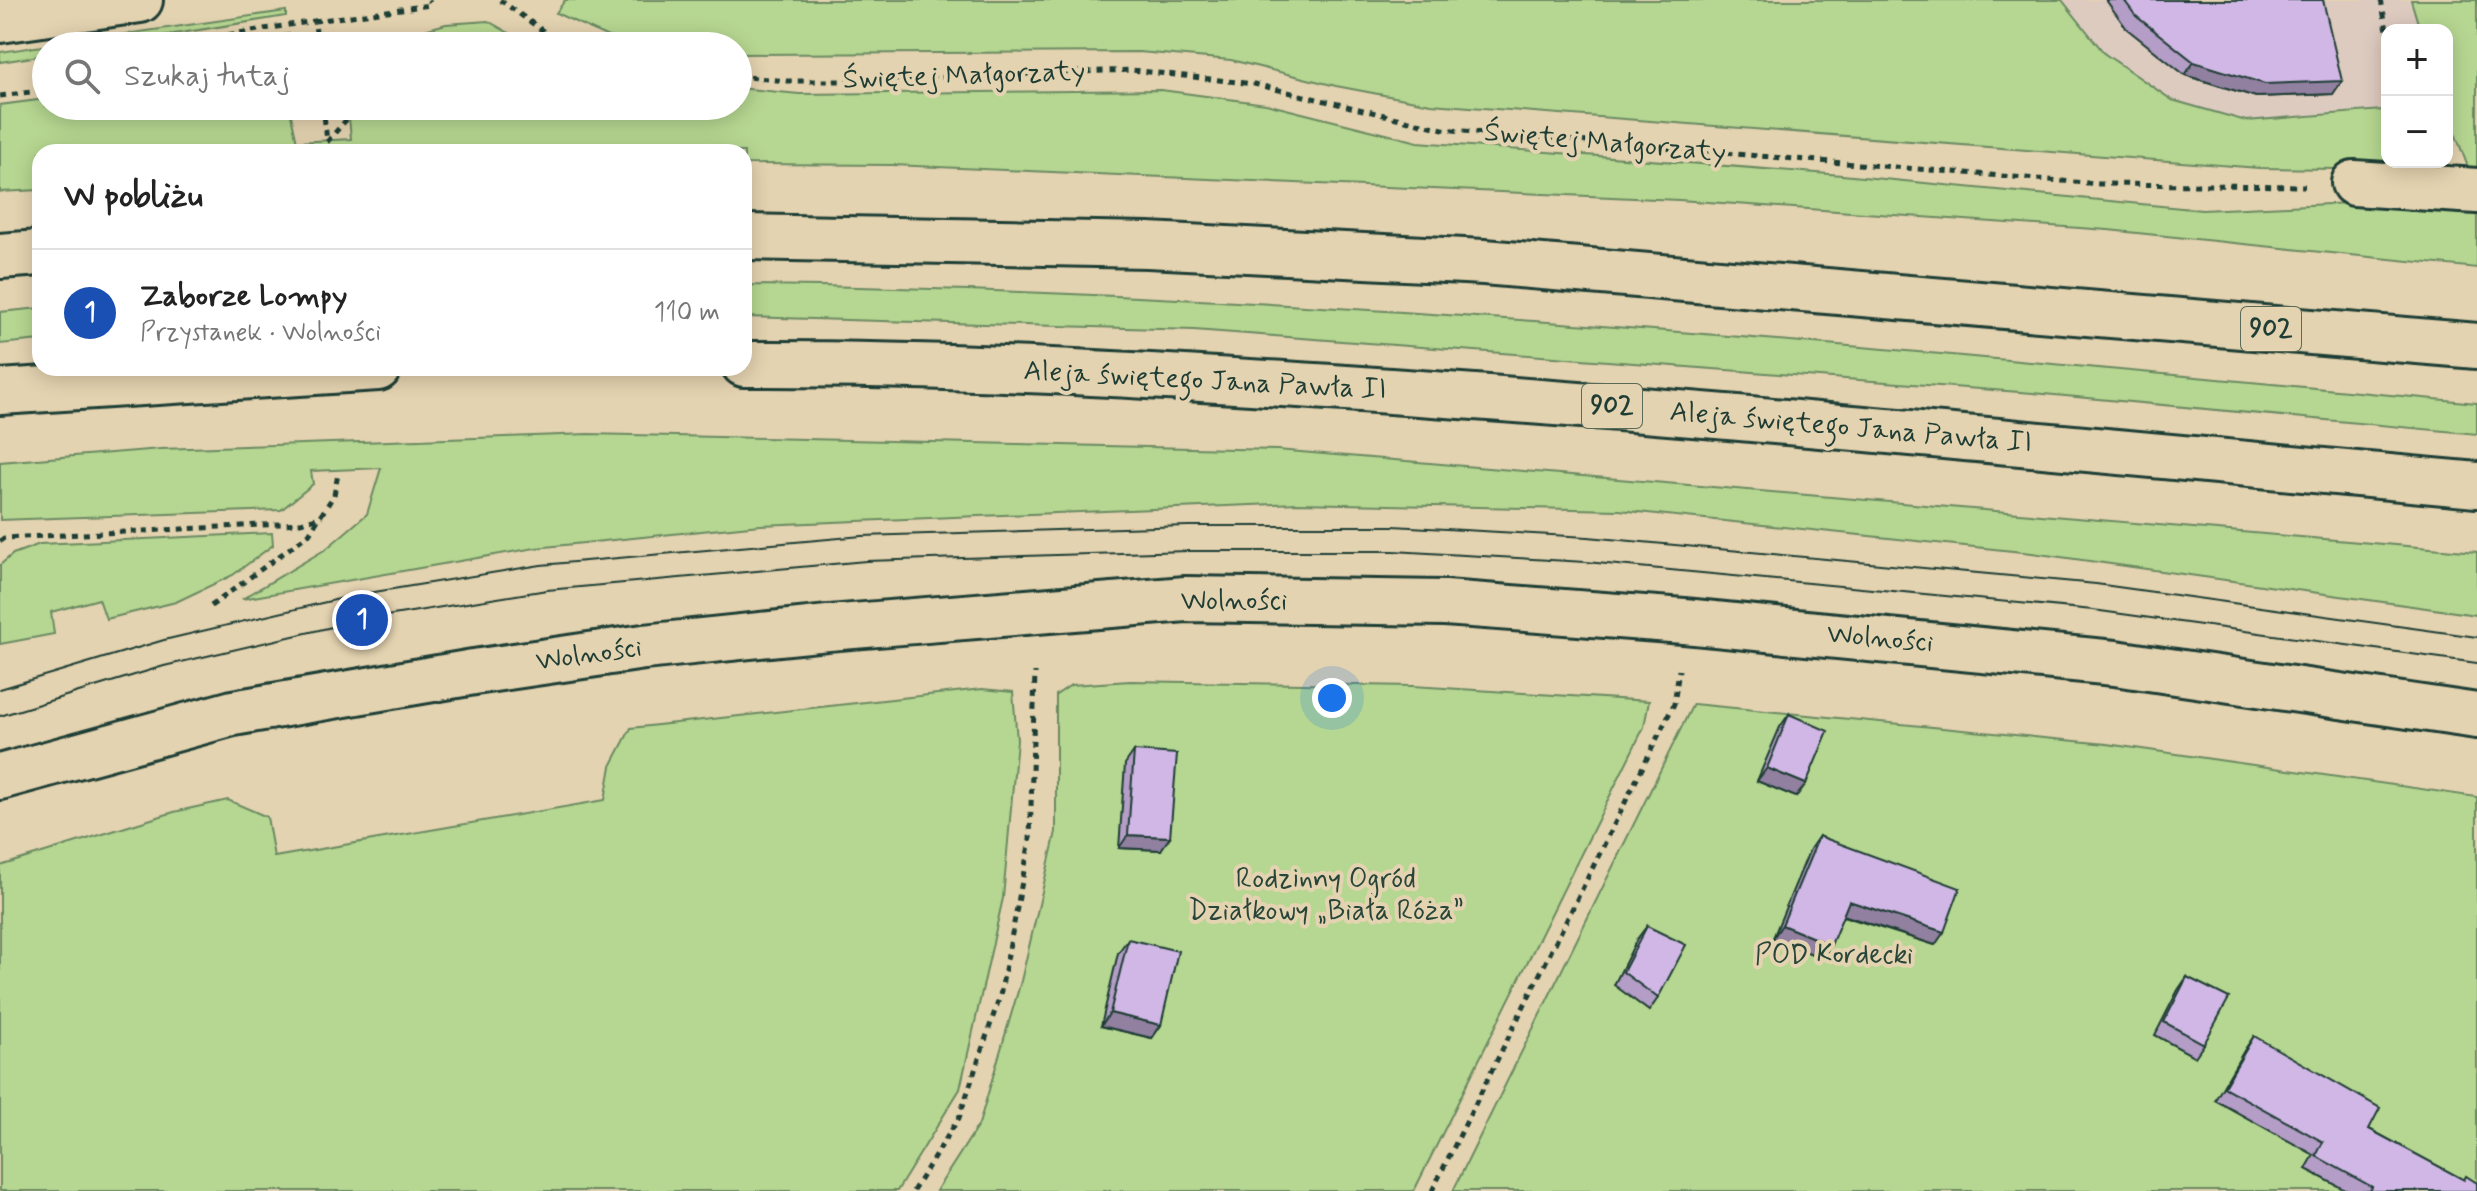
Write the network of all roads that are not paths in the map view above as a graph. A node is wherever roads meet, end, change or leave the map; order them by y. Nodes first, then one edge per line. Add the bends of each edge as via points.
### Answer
1 (140, 0) edge
2 (0, 20) edge
3 (2354, 183) road end
4 (2477, 191) edge
5 (752, 237) edge
6 (32, 254) edge
7 (0, 256) edge
8 (2477, 346) edge
9 (752, 364) edge
10 (252, 376) edge
11 (0, 392) edge
12 (2477, 485) edge
13 (2477, 716) edge
14 (0, 777) edge

1 - 2 main road
3 - 4 main road
5 - 8 main road, 902 via 1148,245 1484,262
6 - 7 main road
9 - 12 main road, Aleja świętego Jana Pawła II / 902 via 854,363 1183,377 1580,403
10 - 11 main road
13 - 14 main road, Wolności via 2115,663 1789,631 1445,603 1186,599 828,628 474,672 233,713

